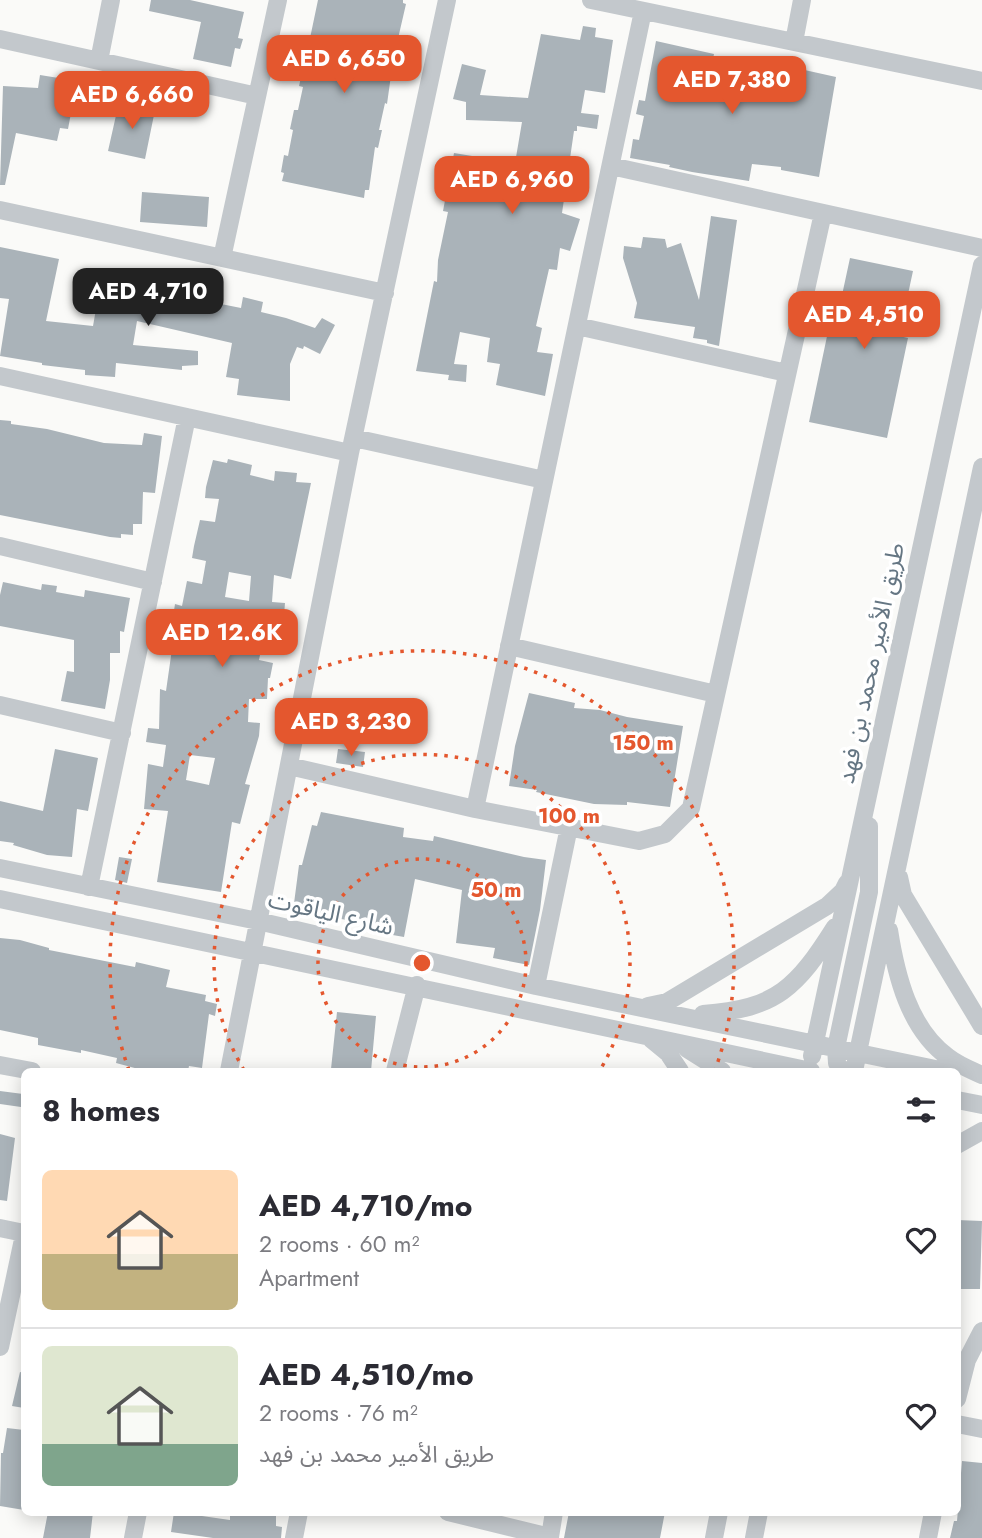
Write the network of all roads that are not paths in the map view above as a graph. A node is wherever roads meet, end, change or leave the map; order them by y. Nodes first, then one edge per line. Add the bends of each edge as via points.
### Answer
1 (111, 0) edge
2 (278, 0) edge
3 (447, 0) edge
4 (591, 0) edge
5 (802, 0) edge
6 (643, 11) junction
7 (0, 39) edge
8 (794, 42) junction
9 (99, 61) junction
10 (982, 81) edge
11 (257, 96) junction
12 (611, 166) junction
13 (0, 210) edge
14 (823, 213) junction
15 (982, 248) edge
16 (222, 258) junction
17 (982, 265) edge
18 (384, 293) junction
19 (577, 326) junction
20 (788, 373) junction
21 (0, 376) edge
22 (187, 417) junction
23 (352, 445) junction
24 (982, 467) edge
25 (544, 480) junction
26 (0, 546) edge
27 (153, 582) junction
28 (509, 646) junction
29 (716, 694) junction
30 (0, 705) edge
31 (122, 733) junction
32 (289, 766) junction
33 (868, 794) junction
34 (475, 809) junction
35 (569, 827) junction
36 (899, 866) junction
37 (0, 868) edge
38 (850, 876) junction
39 (89, 887) junction
40 (0, 899) edge
41 (842, 915) junction
42 (888, 919) junction
43 (258, 921) junction
44 (253, 951) junction
45 (417, 985) junction
46 (536, 986) junction
47 (636, 1007) junction
48 (679, 1015) junction
49 (982, 1026) edge
50 (642, 1035) junction
51 (679, 1043) junction
52 (815, 1044) junction
53 (858, 1053) junction
54 (837, 1064) edge
55 (0, 1065) edge
56 (230, 1068) edge
57 (396, 1068) edge
58 (678, 1068) edge
59 (717, 1068) edge
60 (796, 1068) edge
61 (811, 1068) edge
62 (930, 1068) edge
63 (21, 1069) edge
64 (961, 1074) edge
65 (982, 1077) edge
66 (982, 1130) edge
67 (961, 1143) edge
68 (0, 1228) edge
69 (21, 1233) edge
70 (21, 1248) edge
71 (982, 1331) edge
72 (0, 1347) edge
73 (961, 1383) edge
74 (961, 1425) edge
75 (982, 1429) edge
76 (137, 1516) edge
77 (298, 1516) edge
78 (466, 1516) edge
79 (555, 1516) edge
80 (718, 1516) edge
81 (759, 1516) edge
82 (932, 1516) edge
83 (553, 1537) edge
84 (133, 1538) edge
85 (294, 1538) edge
86 (714, 1538) edge
87 (754, 1538) edge
88 (928, 1538) edge

1 - 9 street
2 - 11 street
3 - 18 street
4 - 6 street
5 - 8 street
6 - 8 street
6 - 12 street
7 - 9 street
8 - 10 street
9 - 11 street
11 - 16 street
12 - 14 street
12 - 19 street
13 - 16 street
14 - 15 street
14 - 20 street
16 - 18 street
17 - 33 street, طريق الأمير محمد بن فهد
18 - 23 street
19 - 20 street
19 - 25 street
20 - 29 street
21 - 22 street
22 - 23 street
22 - 27 street
23 - 25 street
23 - 32 street
24 - 36 street
25 - 28 street
26 - 27 street
27 - 31 street
28 - 29 street
28 - 34 street
29 - 35 street via 691,808 665,834 639,841
30 - 31 street
31 - 39 street
32 - 34 street
32 - 43 street
33 - 38 street, طريق الأمير محمد بن فهد
33 - 54 street via 869,892
34 - 35 street
35 - 46 street
36 - 42 street
36 - 49 street via 903,895
37 - 39 street, شارع الياقوت
38 - 41 street, طريق الأمير محمد بن فهد
38 - 47 street via 843,891 827,906 667,1002
39 - 43 street, شارع الياقوت
40 - 44 street
41 - 48 street via 807,969 781,993 731,1012
41 - 52 street, طريق الأمير محمد بن فهد
42 - 53 street
42 - 65 street via 895,967 922,1029 948,1058
43 - 44 street
43 - 46 street, شارع الياقوت
44 - 45 street
44 - 56 street
45 - 50 street
45 - 57 street
46 - 47 street, شارع الياقوت
47 - 48 street, شارع الياقوت
48 - 52 street, شارع الياقوت
50 - 51 street
50 - 58 street via 661,1045
51 - 59 street
51 - 60 street
52 - 54 street
52 - 61 street, طريق الأمير محمد بن فهد
53 - 54 street
53 - 62 street
55 - 63 street
64 - 65 street
66 - 67 street
68 - 69 street
70 - 72 street
71 - 73 street
74 - 75 street
76 - 84 street
77 - 85 street
78 - 83 street
79 - 83 street
80 - 86 street
81 - 87 street
82 - 88 street

